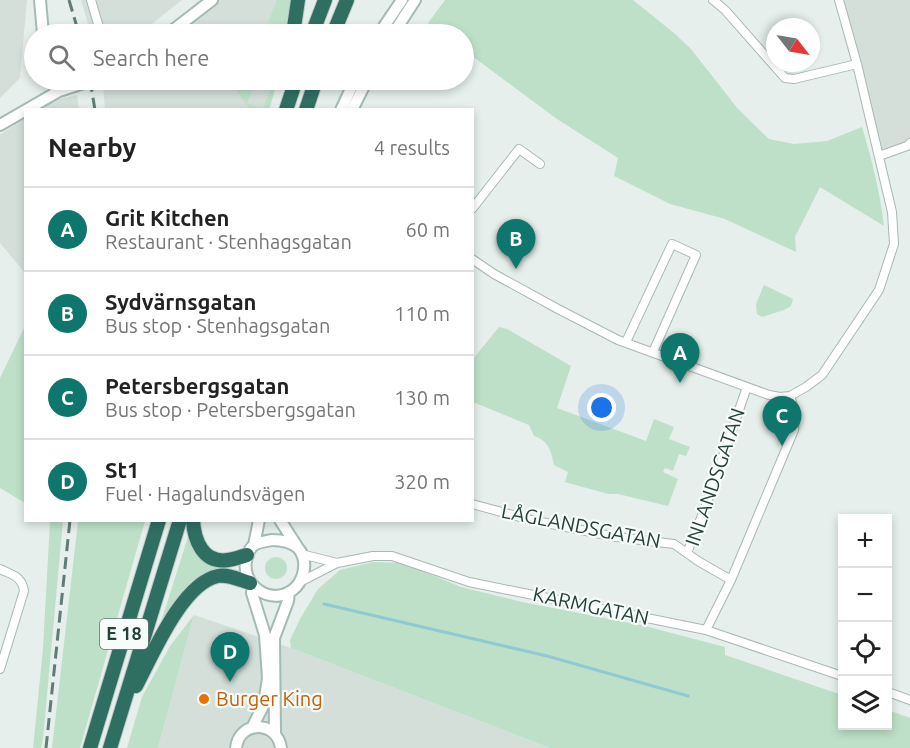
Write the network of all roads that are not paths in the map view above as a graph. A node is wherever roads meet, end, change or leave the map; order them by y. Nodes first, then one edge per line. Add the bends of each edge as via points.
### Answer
1 (40, 0) edge
2 (92, 0) edge
3 (212, 0) edge
4 (298, 0) edge
5 (326, 0) edge
6 (346, 0) edge
7 (402, 0) edge
8 (416, 0) edge
9 (713, 0) edge
10 (839, 0) edge
11 (42, 24) edge
12 (99, 24) edge
13 (181, 24) edge
14 (294, 24) edge
15 (316, 24) edge
16 (337, 24) edge
17 (386, 24) edge
18 (400, 24) edge
19 (857, 64) junction
20 (61, 90) edge
21 (284, 90) edge
22 (293, 90) edge
23 (313, 90) edge
24 (350, 90) edge
25 (362, 90) edge
26 (58, 91) joint
27 (29, 108) edge
28 (281, 108) edge
29 (287, 108) edge
30 (307, 108) edge
31 (341, 108) edge
32 (353, 108) edge
33 (24, 111) edge
34 (0, 125) edge
35 (910, 143) edge
36 (879, 156) junction
37 (540, 165) dead end
38 (474, 206) edge
39 (474, 260) edge
40 (626, 342) junction
41 (653, 352) junction
42 (747, 387) junction
43 (790, 396) junction
44 (474, 505) edge
45 (158, 522) edge
46 (179, 522) edge
47 (193, 522) edge
48 (258, 522) edge
49 (281, 522) edge
50 (251, 550) junction
51 (300, 551) junction
52 (687, 553) junction
53 (337, 563) junction
54 (0, 569) edge
55 (731, 580) junction
56 (300, 582) junction
57 (251, 585) junction
58 (289, 592) junction
59 (706, 630) junction
60 (0, 669) edge
61 (838, 674) edge
62 (892, 693) edge
63 (910, 700) edge
64 (120, 717) junction
65 (252, 728) junction
66 (275, 734) junction
67 (90, 748) edge
68 (110, 748) edge
69 (237, 748) edge
70 (282, 748) edge

1 - 11 street
2 - 12 street
3 - 13 street
4 - 14 highway
5 - 15 highway
6 - 16 highway
7 - 17 street
8 - 18 street
9 - 19 street via 785,78
10 - 19 street
19 - 36 street
20 - 26 street
21 - 28 highway
22 - 29 highway
23 - 30 highway
24 - 31 street
25 - 32 street
26 - 27 street
33 - 34 street
35 - 36 street
36 - 43 street via 892,212 894,244 879,290 822,375
37 - 38 street via 519,148
39 - 40 street via 558,309
40 - 41 street
40 - 41 street via 672,244 696,255
41 - 42 street
42 - 43 street via 769,395
42 - 52 street, INLANDSGATAN
43 - 55 street via 795,412 794,430
44 - 52 street, LÅGLANDSGATAN via 616,537 674,544
45 - 67 highway, E 18
46 - 64 highway, E 18
47 - 50 highway via 198,545 217,560 226,561
48 - 50 street
49 - 51 street
50 - 51 street via 280,540
50 - 57 street via 245,564
51 - 53 street, KARMGATAN
51 - 56 street via 304,573
52 - 55 street, INLANDSGATAN
53 - 56 street, KARMGATAN
53 - 59 street, KARMGATAN via 392,556 469,582
54 - 60 street via 22,581 24,591
55 - 59 street
56 - 58 street
57 - 58 street via 274,596
57 - 64 highway via 218,576 195,589 165,629
57 - 65 street via 265,634 268,678 264,704
58 - 66 street via 274,638
59 - 61 street, KARMGATAN
62 - 63 street
64 - 68 highway, E 18
65 - 66 street via 268,729
65 - 69 street via 242,735
66 - 70 street

